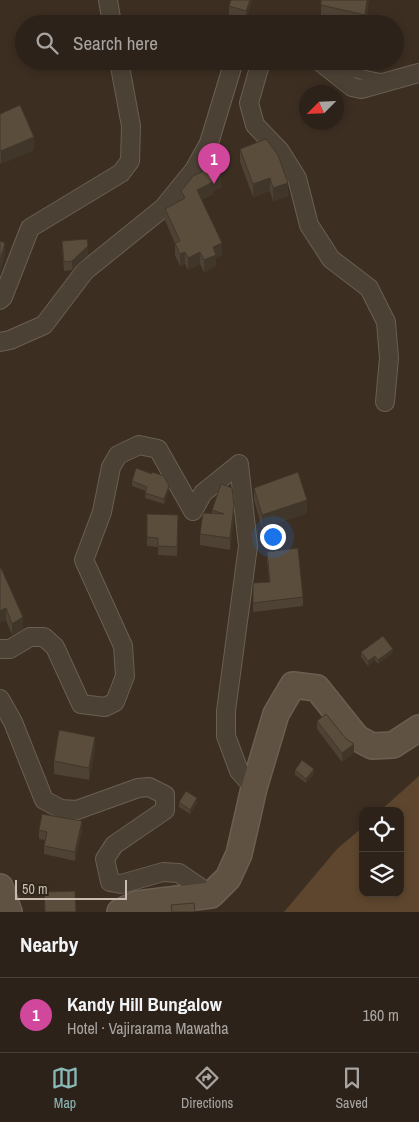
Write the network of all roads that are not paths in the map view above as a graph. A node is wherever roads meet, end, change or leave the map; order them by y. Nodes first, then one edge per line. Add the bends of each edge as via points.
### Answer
1 (108, 0) edge
2 (110, 15) edge
3 (121, 70) edge
4 (231, 70) edge
5 (258, 70) edge
6 (330, 70) edge
7 (351, 70) edge
8 (419, 73) edge
9 (390, 81) junction
10 (0, 300) edge
11 (0, 342) edge
12 (385, 402) dead end
13 (0, 649) edge
14 (0, 699) edge
15 (419, 728) edge
16 (254, 788) junction
17 (0, 887) edge
18 (211, 895) junction
19 (9, 912) edge
20 (120, 912) edge

1 - 2 street
3 - 10 street via 131,126 130,161 121,173 30,228
4 - 11 street via 209,143 194,170 163,208 85,271 44,325
5 - 12 street via 249,103 255,125 280,151 297,178 309,225 331,259 369,288 386,322 389,358
6 - 9 street via 352,87 361,89
7 - 9 lane
8 - 9 street
13 - 16 street via 10,649 30,637 44,637 56,647 81,704 105,708 115,702 125,676 122,646 84,560 102,512 111,467 118,455 139,445 158,450 193,511 203,493 238,464 248,546 226,711 226,736 240,771
14 - 18 street via 13,722 44,800 61,809 77,810 138,788 149,788 165,795 165,810 114,845 106,859 110,882 121,884 163,872 179,873
15 - 16 street via 393,745 372,746 357,738 317,688 293,685 276,714
16 - 18 street via 239,854 228,878
17 - 19 street
18 - 20 street via 137,904

